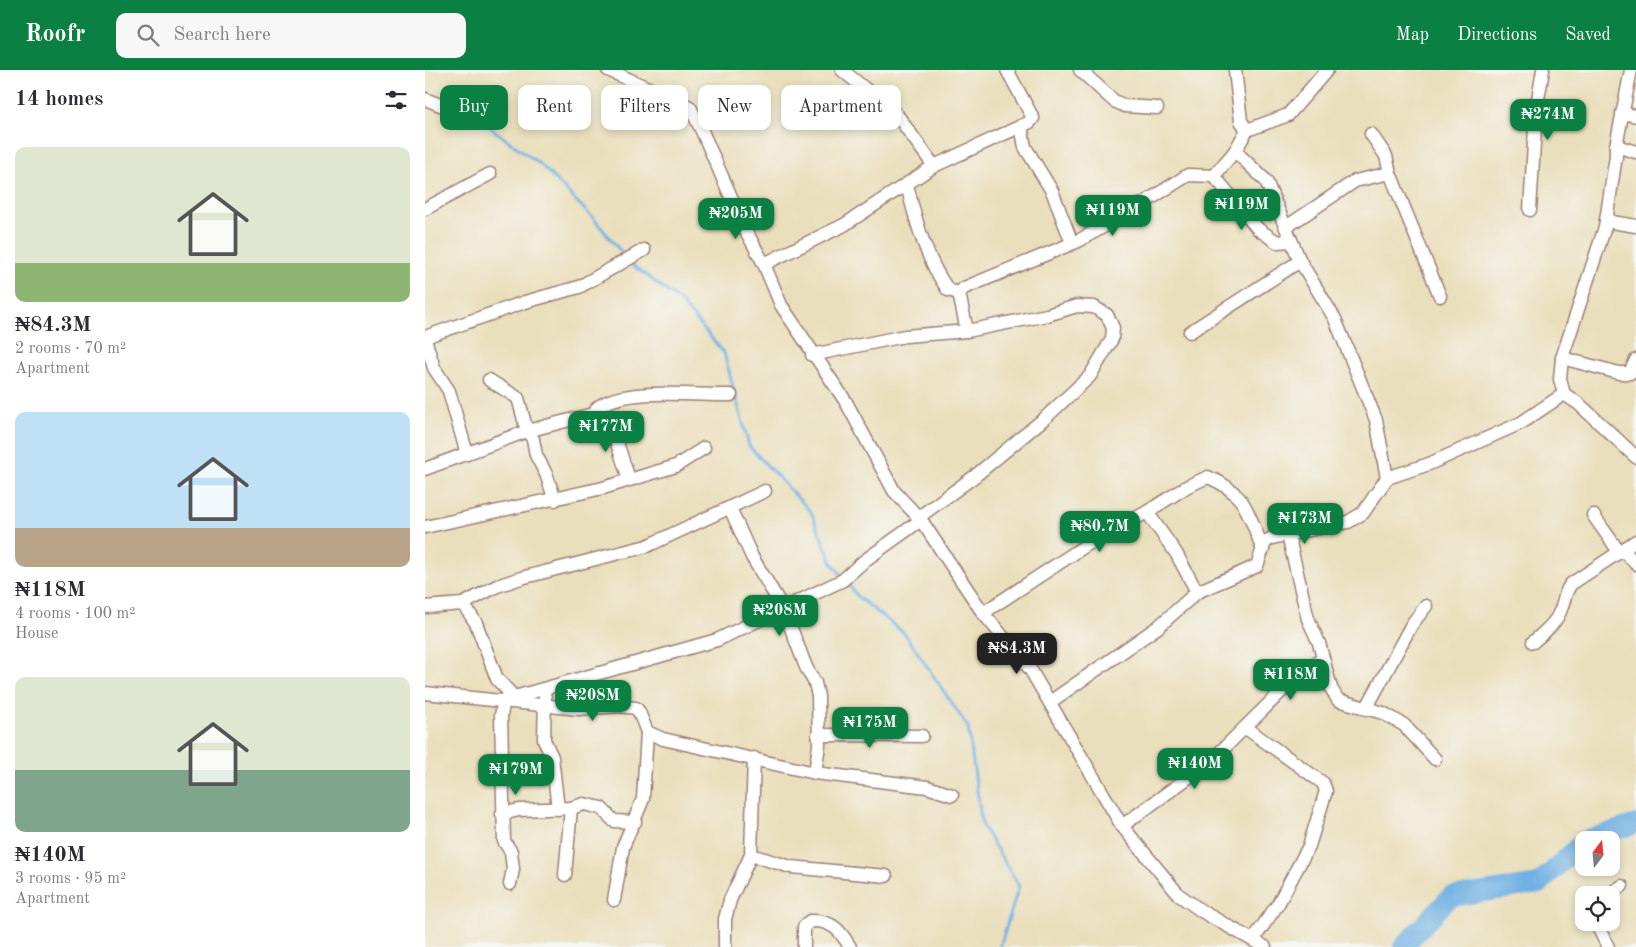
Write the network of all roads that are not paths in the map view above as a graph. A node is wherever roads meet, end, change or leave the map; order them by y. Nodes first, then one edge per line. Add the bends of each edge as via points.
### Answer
1 (608, 70) edge
2 (842, 70) edge
3 (1007, 70) edge
4 (1080, 70) edge
5 (1235, 70) edge
6 (1327, 70) edge
7 (1543, 70) edge
8 (1631, 70) edge
9 (425, 99) edge
10 (440, 105) edge
11 (1157, 108) dead end
12 (1622, 113) junction
13 (1636, 116) edge
14 (1021, 126) junction
15 (1247, 130) junction
16 (1371, 134) dead end
17 (1616, 146) junction
18 (1235, 151) junction
19 (1636, 152) edge
20 (933, 166) junction
21 (1390, 173) junction
22 (490, 174) dead end
23 (1214, 176) junction
24 (907, 185) junction
25 (425, 209) edge
26 (1530, 210) dead end
27 (1606, 221) junction
28 (1636, 226) edge
29 (1286, 227) junction
30 (1291, 240) junction
31 (1072, 243) junction
32 (644, 250) dead end
33 (1300, 261) junction
34 (764, 264) junction
35 (959, 293) junction
36 (1440, 296) dead end
37 (967, 331) junction
38 (1191, 332) dead end
39 (425, 338) edge
40 (813, 355) junction
41 (1562, 358) junction
42 (1636, 360) edge
43 (489, 380) dead end
44 (1564, 394) junction
45 (731, 395) dead end
46 (597, 413) junction
47 (527, 431) junction
48 (704, 448) dead end
49 (467, 454) junction
50 (1636, 458) edge
51 (425, 469) edge
52 (1387, 478) junction
53 (629, 479) junction
54 (765, 491) dead end
55 (555, 500) junction
56 (730, 508) junction
57 (1147, 512) junction
58 (1593, 514) dead end
59 (920, 519) junction
60 (425, 527) edge
61 (1288, 535) junction
62 (1636, 541) edge
63 (1263, 550) junction
64 (1622, 552) junction
65 (1636, 564) edge
66 (1197, 592) junction
67 (463, 604) junction
68 (1426, 606) dead end
69 (425, 607) edge
70 (784, 610) junction
71 (983, 613) junction
72 (1533, 642) dead end
73 (1323, 659) junction
74 (546, 688) junction
75 (425, 693) edge
76 (509, 699) junction
77 (1050, 702) junction
78 (544, 705) junction
79 (1366, 709) junction
80 (1246, 728) junction
81 (647, 732) junction
82 (817, 735) junction
83 (922, 736) dead end
84 (754, 758) junction
85 (1435, 759) dead end
86 (815, 773) junction
87 (952, 795) dead end
88 (565, 809) junction
89 (503, 814) junction
90 (635, 822) junction
91 (1122, 826) junction
92 (751, 855) junction
93 (565, 875) dead end
94 (887, 876) dead end
95 (509, 884) dead end
96 (614, 900) dead end
97 (1600, 931) edge
98 (1253, 940) junction
99 (725, 947) edge
100 (804, 947) edge
101 (850, 947) edge
102 (1265, 947) edge
103 (1608, 947) edge

1 - 34 street via 690,108
2 - 20 street via 897,116
3 - 14 street via 1033,118
4 - 11 street via 1114,101 1125,106
5 - 15 street via 1241,120
6 - 15 street via 1288,115
7 - 26 street via 1536,111
8 - 12 street
9 - 10 street
12 - 13 street
12 - 17 street
14 - 20 street
14 - 31 street via 1025,147 1052,191
15 - 18 street
16 - 21 street via 1387,156
17 - 19 street
17 - 27 street
18 - 23 street
18 - 29 street via 1266,181
20 - 24 street
21 - 29 street via 1355,181
21 - 36 street
22 - 25 street
23 - 30 street via 1259,230 1277,242
23 - 31 street via 1188,175
24 - 34 street via 844,225
24 - 35 street via 931,263 948,290
27 - 28 street
27 - 41 street
29 - 30 street
30 - 33 street
31 - 35 street via 964,288
32 - 39 street via 579,287 525,302
33 - 38 street
33 - 52 street via 1335,319 1376,420
34 - 40 street via 781,306
35 - 37 street
37 - 40 street via 905,336
37 - 59 street via 1077,306 1094,307 1107,315 1113,328 1109,347 1090,376 1045,418
39 - 49 street via 433,368 449,391
40 - 59 street via 846,402 895,492
41 - 42 street via 1619,373 1630,373
41 - 44 street via 1560,379
43 - 47 street via 518,398
44 - 50 street
44 - 52 street via 1521,423 1429,464
45 - 46 street via 637,395 602,404
46 - 47 street
46 - 53 street via 609,418
47 - 49 street
47 - 55 street via 533,439 535,455
48 - 53 street via 676,466
49 - 51 street
52 - 61 street via 1363,513 1348,522
53 - 55 street
54 - 56 street
55 - 60 street
56 - 67 street via 647,546 521,578 497,586
56 - 70 street via 752,557
57 - 63 street via 1208,477 1230,487 1243,502
57 - 66 street via 1176,553
57 - 71 street via 1085,546
58 - 64 street
59 - 70 street via 843,580
59 - 71 street
61 - 63 street via 1265,542
61 - 73 street via 1308,618
62 - 64 street
63 - 66 street via 1257,566
64 - 65 street
64 - 72 street via 1567,588 1554,624
66 - 77 street via 1158,627
67 - 69 street
67 - 76 street via 476,623 497,679
68 - 79 street via 1412,624
70 - 74 street via 717,640
70 - 82 street via 815,683
71 - 77 street via 1017,652
73 - 79 street via 1338,700
73 - 80 street via 1301,672
74 - 76 street
74 - 78 street
75 - 76 street
76 - 78 street
76 - 89 street via 501,715
77 - 91 street
78 - 81 street via 579,709 636,708
78 - 88 street via 544,740
79 - 85 street via 1383,712 1404,725
80 - 91 street via 1211,761
80 - 98 street via 1323,783 1326,791 1309,846 1278,904
81 - 84 street via 663,739
81 - 90 street via 643,799
82 - 83 street
82 - 86 street
84 - 86 street
84 - 92 street
86 - 87 street via 927,786
88 - 89 street via 519,810
88 - 90 street via 584,804 601,808 614,821
88 - 93 street
89 - 95 street via 504,841 511,852 513,869
90 - 96 street via 623,847
91 - 98 street via 1179,895
92 - 94 street via 791,867
92 - 99 street via 730,900 725,919
97 - 103 street
98 - 102 street
100 - 101 street via 805,927 810,921 838,928

